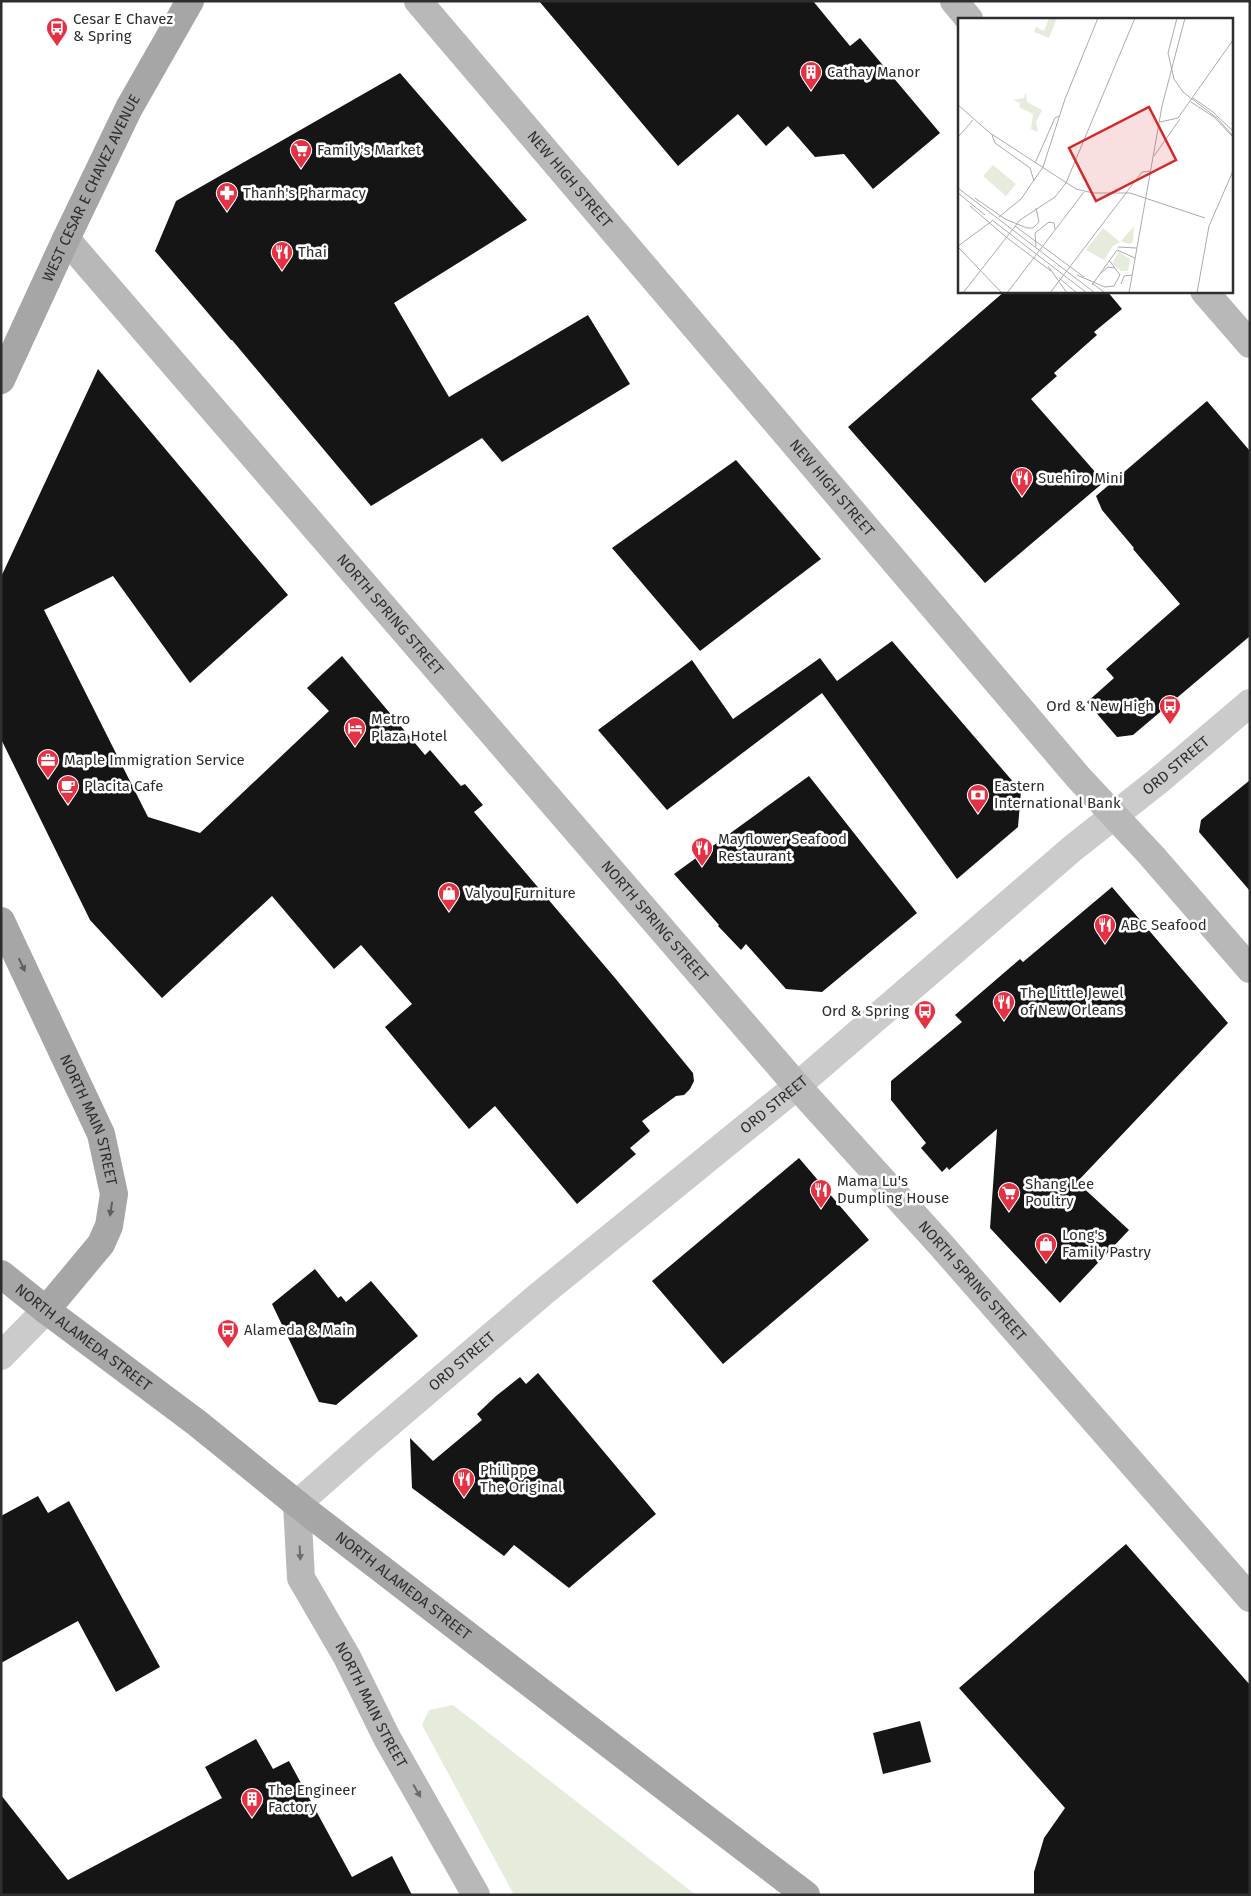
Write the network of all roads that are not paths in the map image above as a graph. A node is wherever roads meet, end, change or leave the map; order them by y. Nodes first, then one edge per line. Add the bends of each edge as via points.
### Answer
1 (190, 1) edge
2 (418, 1) edge
3 (954, 1) edge
4 (969, 18) edge
5 (66, 239) junction
6 (1205, 292) edge
7 (1250, 344) edge
8 (1, 380) edge
9 (1250, 703) edge
10 (1114, 816) junction
11 (1, 921) edge
12 (1250, 969) edge
13 (797, 1086) junction
14 (1, 1274) edge
15 (46, 1310) junction
16 (1, 1356) edge
17 (298, 1504) junction
18 (1250, 1598) edge
19 (476, 1895) edge
20 (806, 1895) edge

1 - 5 main road, WEST CESAR E CHAVEZ AVENUE via 129,108
2 - 10 street, NEW HIGH STREET via 903,573
3 - 4 street
5 - 8 main road, WEST CESAR E CHAVEZ AVENUE
5 - 13 street, NORTH SPRING STREET
6 - 7 street
9 - 10 street, ORD STREET
10 - 12 street, NEW HIGH STREET
10 - 13 street, ORD STREET
11 -> 15 main road, NORTH MAIN STREET via 101,1134 114,1194 109,1226 101,1244
13 - 17 street, ORD STREET via 542,1294
13 - 18 street, NORTH SPRING STREET
14 - 15 main road, NORTH ALAMEDA STREET
15 - 16 street
15 - 17 main road, NORTH ALAMEDA STREET
17 -> 19 street, NORTH MAIN STREET via 301,1578
17 - 20 main road, NORTH ALAMEDA STREET

